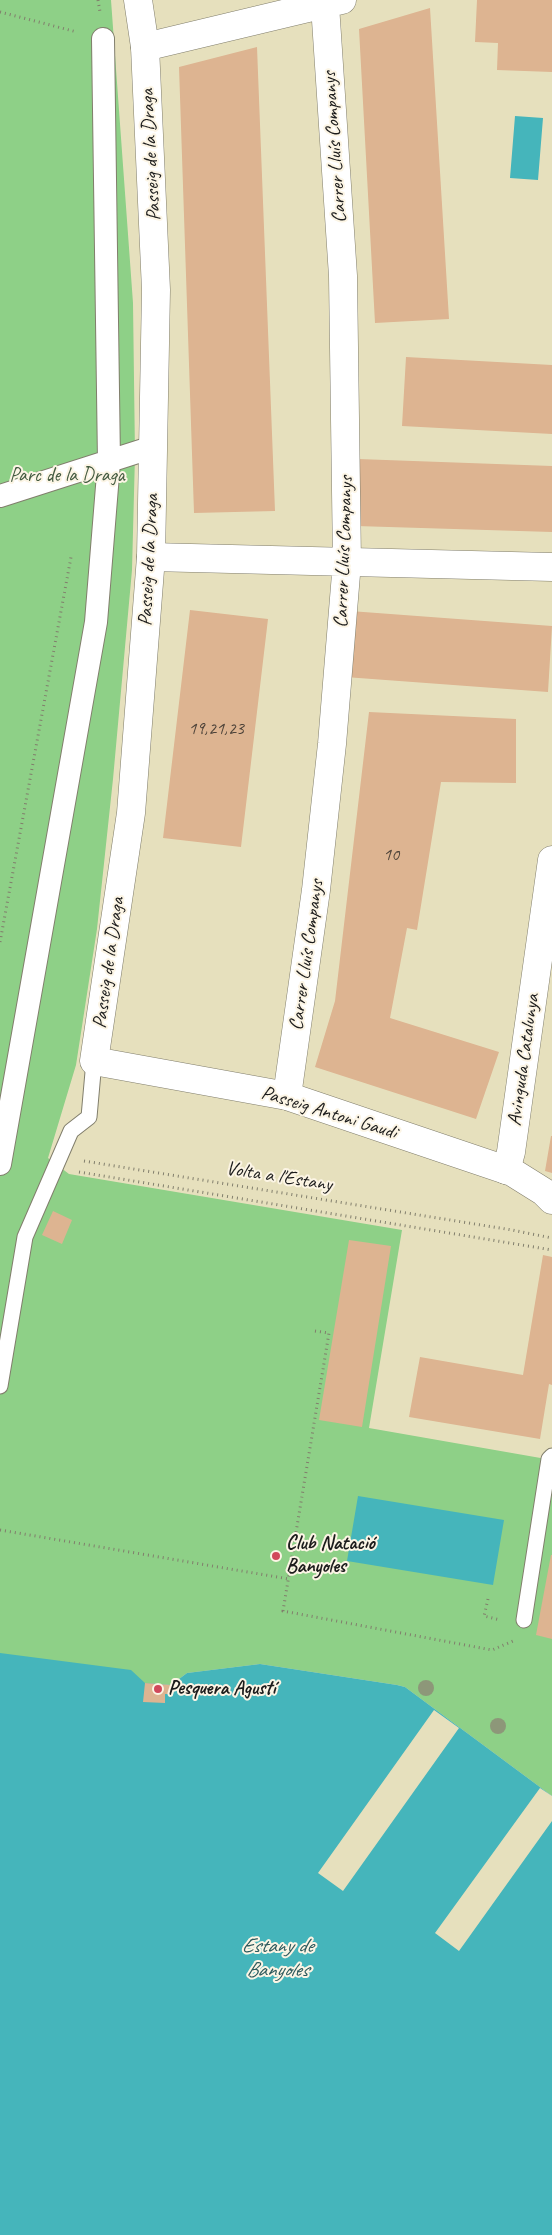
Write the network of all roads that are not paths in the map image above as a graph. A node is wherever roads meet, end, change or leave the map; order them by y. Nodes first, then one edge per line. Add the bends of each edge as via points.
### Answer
1 (138, 0) edge
2 (333, 2) edge
3 (103, 39) road end
4 (145, 47) junction
5 (153, 447) junction
6 (109, 462) junction
7 (0, 496) edge
8 (152, 557) junction
9 (347, 562) junction
10 (552, 567) edge
11 (552, 860) edge
12 (94, 1061) junction
13 (287, 1096) junction
14 (0, 1164) edge
15 (506, 1170) junction
16 (552, 1200) edge
17 (0, 1386) edge
18 (552, 1456) edge
19 (524, 1620) dead end

1 - 4 street, Passeig de la Draga
2 - 4 street
2 - 9 street, Carrer Lluís Companys via 344,276
3 - 6 street
4 - 5 street, Passeig de la Draga via 156,290
5 - 6 street
5 - 8 street, Passeig de la Draga
6 - 7 street
6 - 14 street via 96,622
8 - 9 street
8 - 12 street, Passeig de la Draga via 131,813
9 - 10 street
9 - 13 street, Carrer Lluís Companys via 317,880
11 - 15 street, Avinguda Catalunya
12 - 13 street, Passeig Antoni Gaudi
12 - 17 lane, Passeig de la Draga via 89,1117 71,1131 25,1237
13 - 15 street, Passeig Antoni Gaudi
15 - 16 street, Passeig Antoni Gaudi
18 - 19 lane

